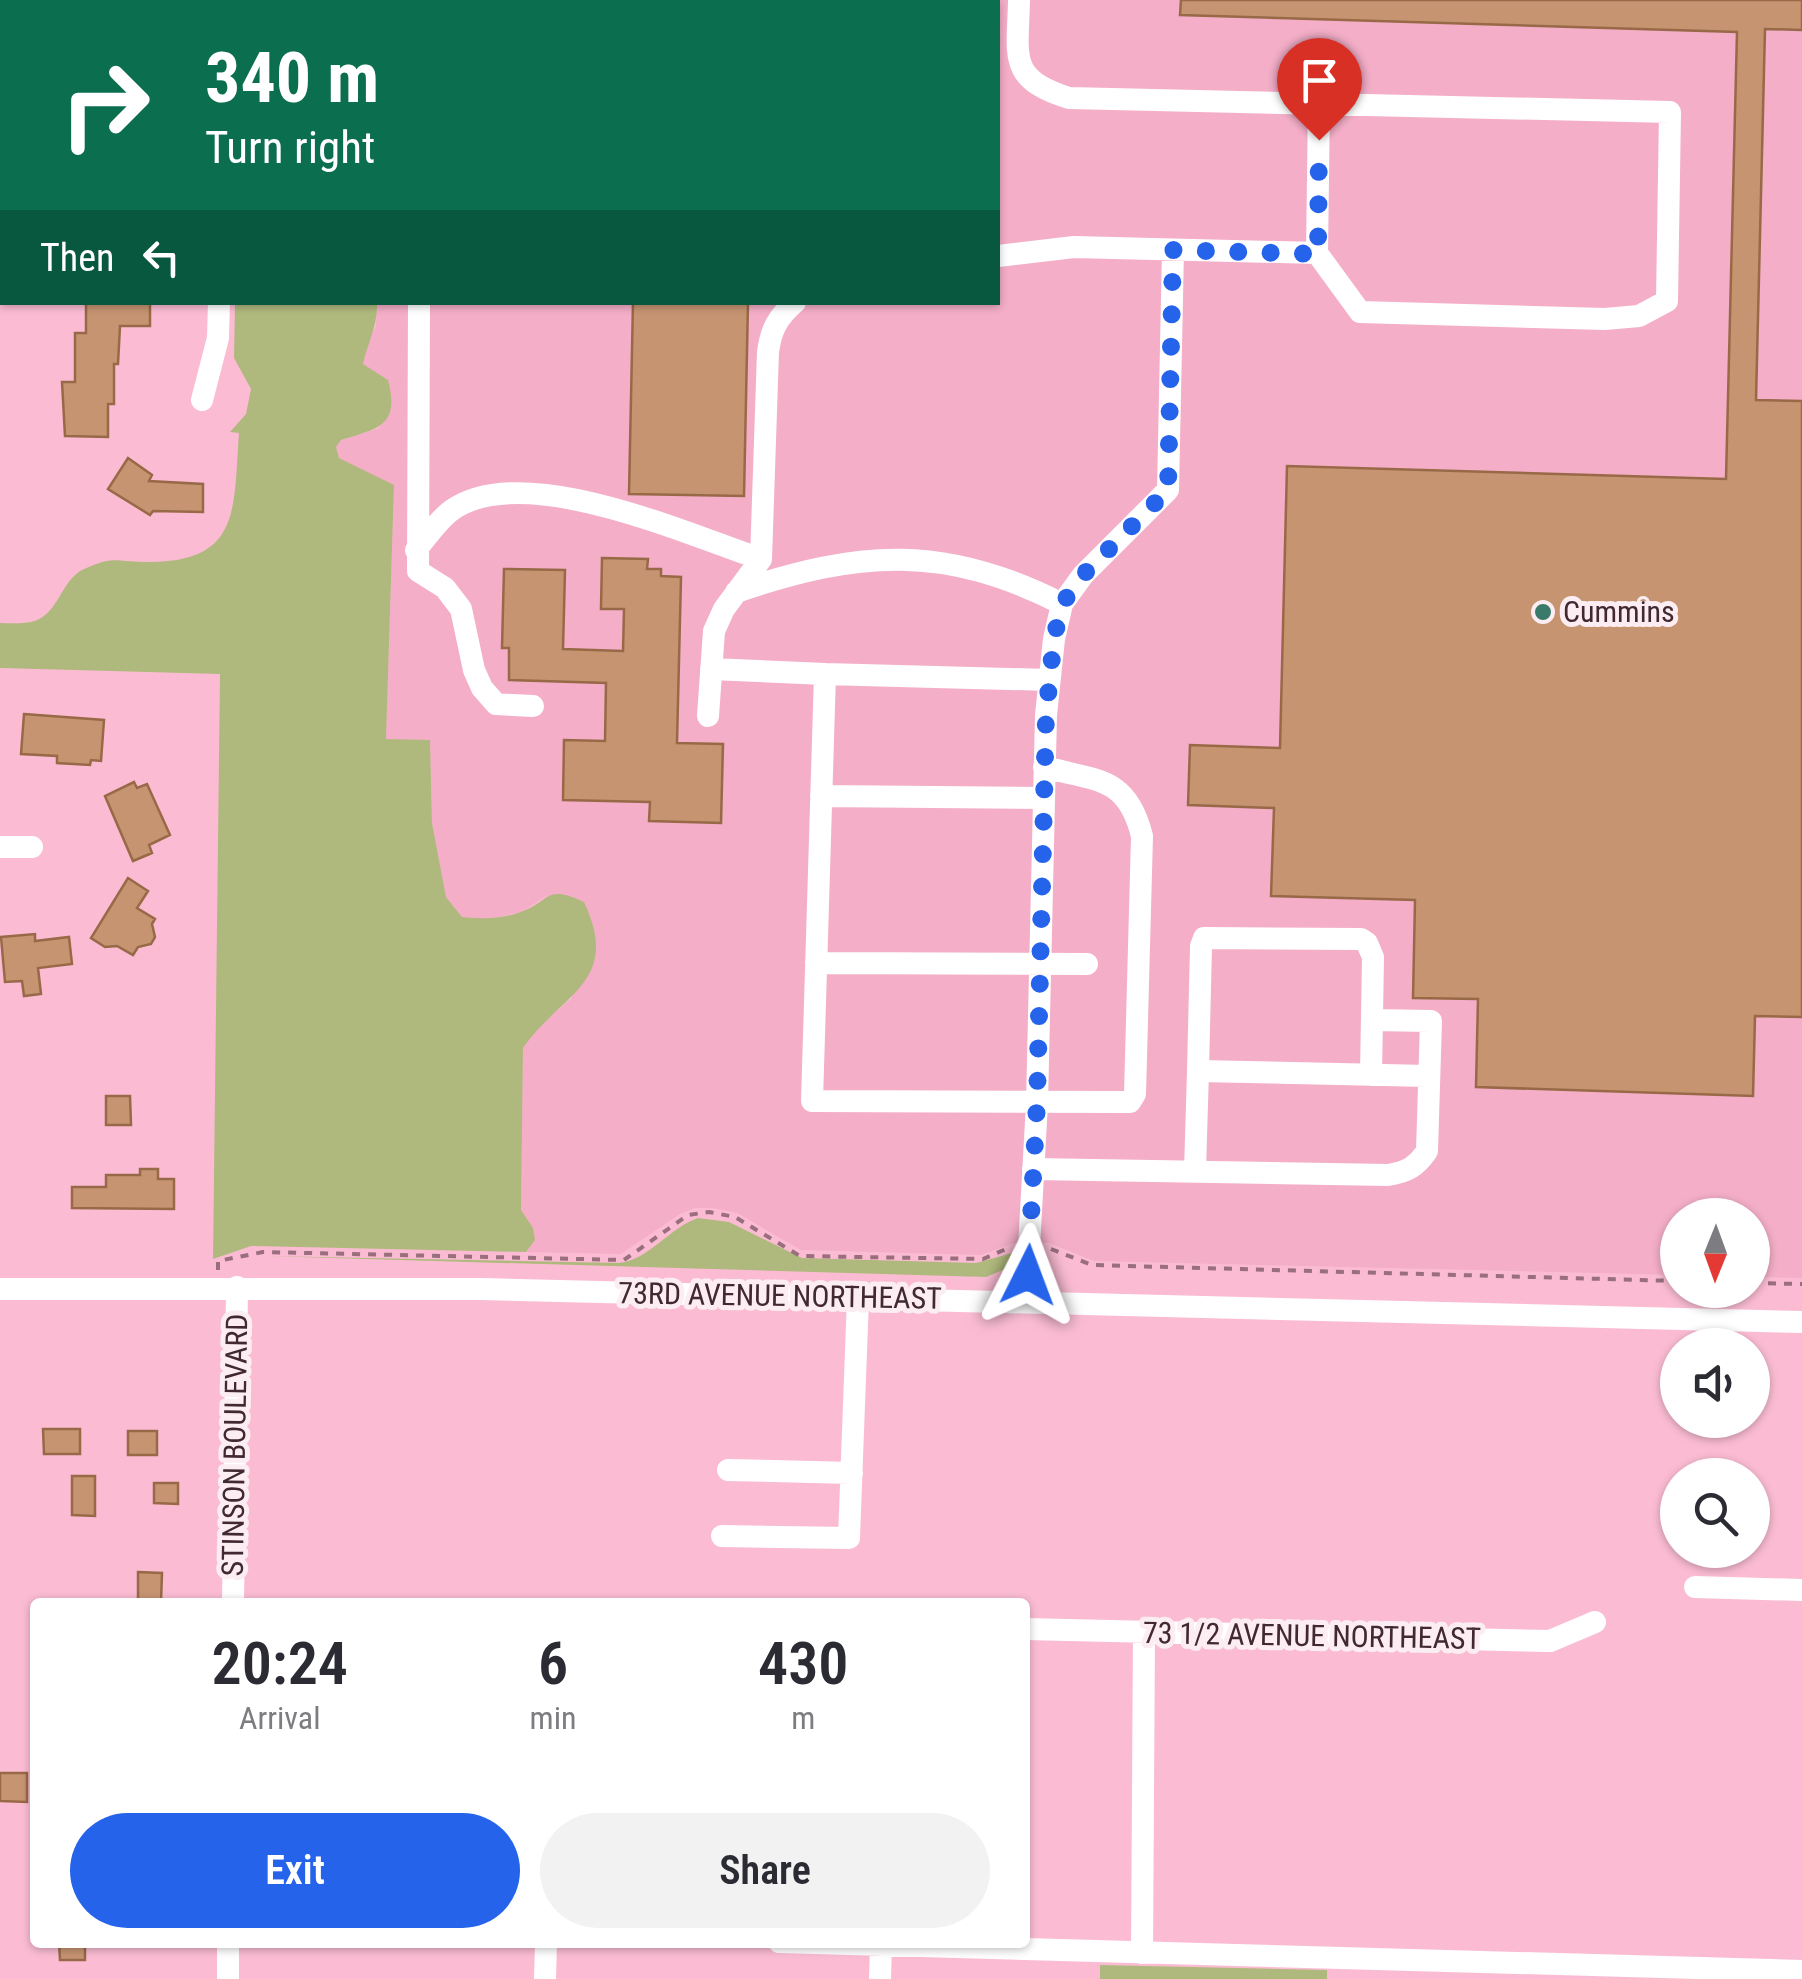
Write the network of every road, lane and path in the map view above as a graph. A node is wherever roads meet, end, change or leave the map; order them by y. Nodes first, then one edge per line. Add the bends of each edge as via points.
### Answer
1 (1020, 0) edge
2 (1008, 59) edge
3 (1319, 102) junction
4 (1173, 250) junction
5 (1318, 254) junction
6 (1000, 256) edge
7 (219, 305) edge
8 (419, 305) edge
9 (792, 305) edge
10 (202, 400) dead end
11 (416, 550) junction
12 (761, 558) junction
13 (736, 592) junction
14 (1062, 604) junction
15 (711, 669) junction
16 (825, 674) junction
17 (1049, 680) junction
18 (534, 706) dead end
19 (708, 716) dead end
20 (1044, 767) junction
21 (821, 796) junction
22 (1043, 798) junction
23 (32, 847) dead end
24 (0, 848) edge
25 (816, 963) junction
26 (1041, 964) junction
27 (1087, 964) dead end
28 (1372, 1020) junction
29 (1198, 1071) junction
30 (1371, 1075) junction
31 (1429, 1076) junction
32 (1037, 1103) junction
33 (1033, 1169) junction
34 (1195, 1171) junction
35 (1029, 1248) junction
36 (1660, 1280) edge
37 (1770, 1283) edge
38 (1802, 1284) edge
39 (227, 1287) junction
40 (0, 1289) edge
41 (858, 1298) junction
42 (1026, 1302) junction
43 (1802, 1322) edge
44 (728, 1470) dead end
45 (852, 1473) junction
46 (722, 1536) dead end
47 (1695, 1587) dead end
48 (1802, 1590) edge
49 (233, 1598) edge
50 (1594, 1622) dead end
51 (1030, 1629) edge
52 (1144, 1632) junction
53 (228, 1948) edge
54 (546, 1948) edge
55 (881, 1948) edge
56 (956, 1948) edge
57 (1142, 1953) junction
58 (1802, 1971) edge
59 (228, 1979) edge
60 (545, 1979) edge
61 (880, 1979) edge

1 - 2 street
2 - 3 street via 1045,90 1069,98
3 - 5 street
3 - 5 street via 1670,112 1668,301 1639,316 1605,319 1360,312
4 - 5 street
4 - 6 street via 1074,248
4 - 14 street via 1168,490
7 - 10 street
8 - 11 street
9 - 12 street via 771,332 768,352
11 - 12 street via 450,511 471,500 531,494 592,500
11 - 18 street via 418,570 461,609 482,688 496,704
12 - 13 street
13 - 14 street via 804,570 896,558 978,569
13 - 15 street via 714,631
14 - 17 street
15 - 16 street
15 - 19 street
16 - 17 street
16 - 21 street
17 - 20 street
20 - 22 street
20 - 32 street via 1108,784 1127,797 1142,836 1134,1094 1121,1104
21 - 22 street
21 - 25 street
22 - 26 street
23 - 24 street
25 - 26 street
25 - 32 street via 812,1101
26 - 27 street
26 - 32 street
28 - 29 street via 1373,957 1361,939 1204,938
28 - 30 street
28 - 31 street via 1431,1021
29 - 30 street
29 - 34 street
30 - 31 street
31 - 34 street via 1427,1151 1405,1173
32 - 33 street
33 - 34 street
33 - 35 street
35 - 36 path via 1057,1249 1092,1265
35 - 39 path via 983,1258 800,1256 736,1218 708,1212 688,1215 624,1260 263,1252 218,1261
35 - 42 street
37 - 38 path
39 - 40 street, 73RD AVENUE NORTHEAST
39 - 41 street, 73RD AVENUE NORTHEAST
39 - 49 street, STINSON BOULEVARD
41 - 42 street, 73RD AVENUE NORTHEAST
41 - 45 street
42 - 43 street, 73RD AVENUE NORTHEAST
44 - 45 street
45 - 46 street via 849,1538
47 - 48 street
50 - 52 street, 73 1/2 AVENUE NORTHEAST via 1550,1640
51 - 52 street, 73 1/2 AVENUE NORTHEAST
52 - 57 street
53 - 59 street
54 - 60 street
55 - 61 street
56 - 57 street
57 - 58 street

